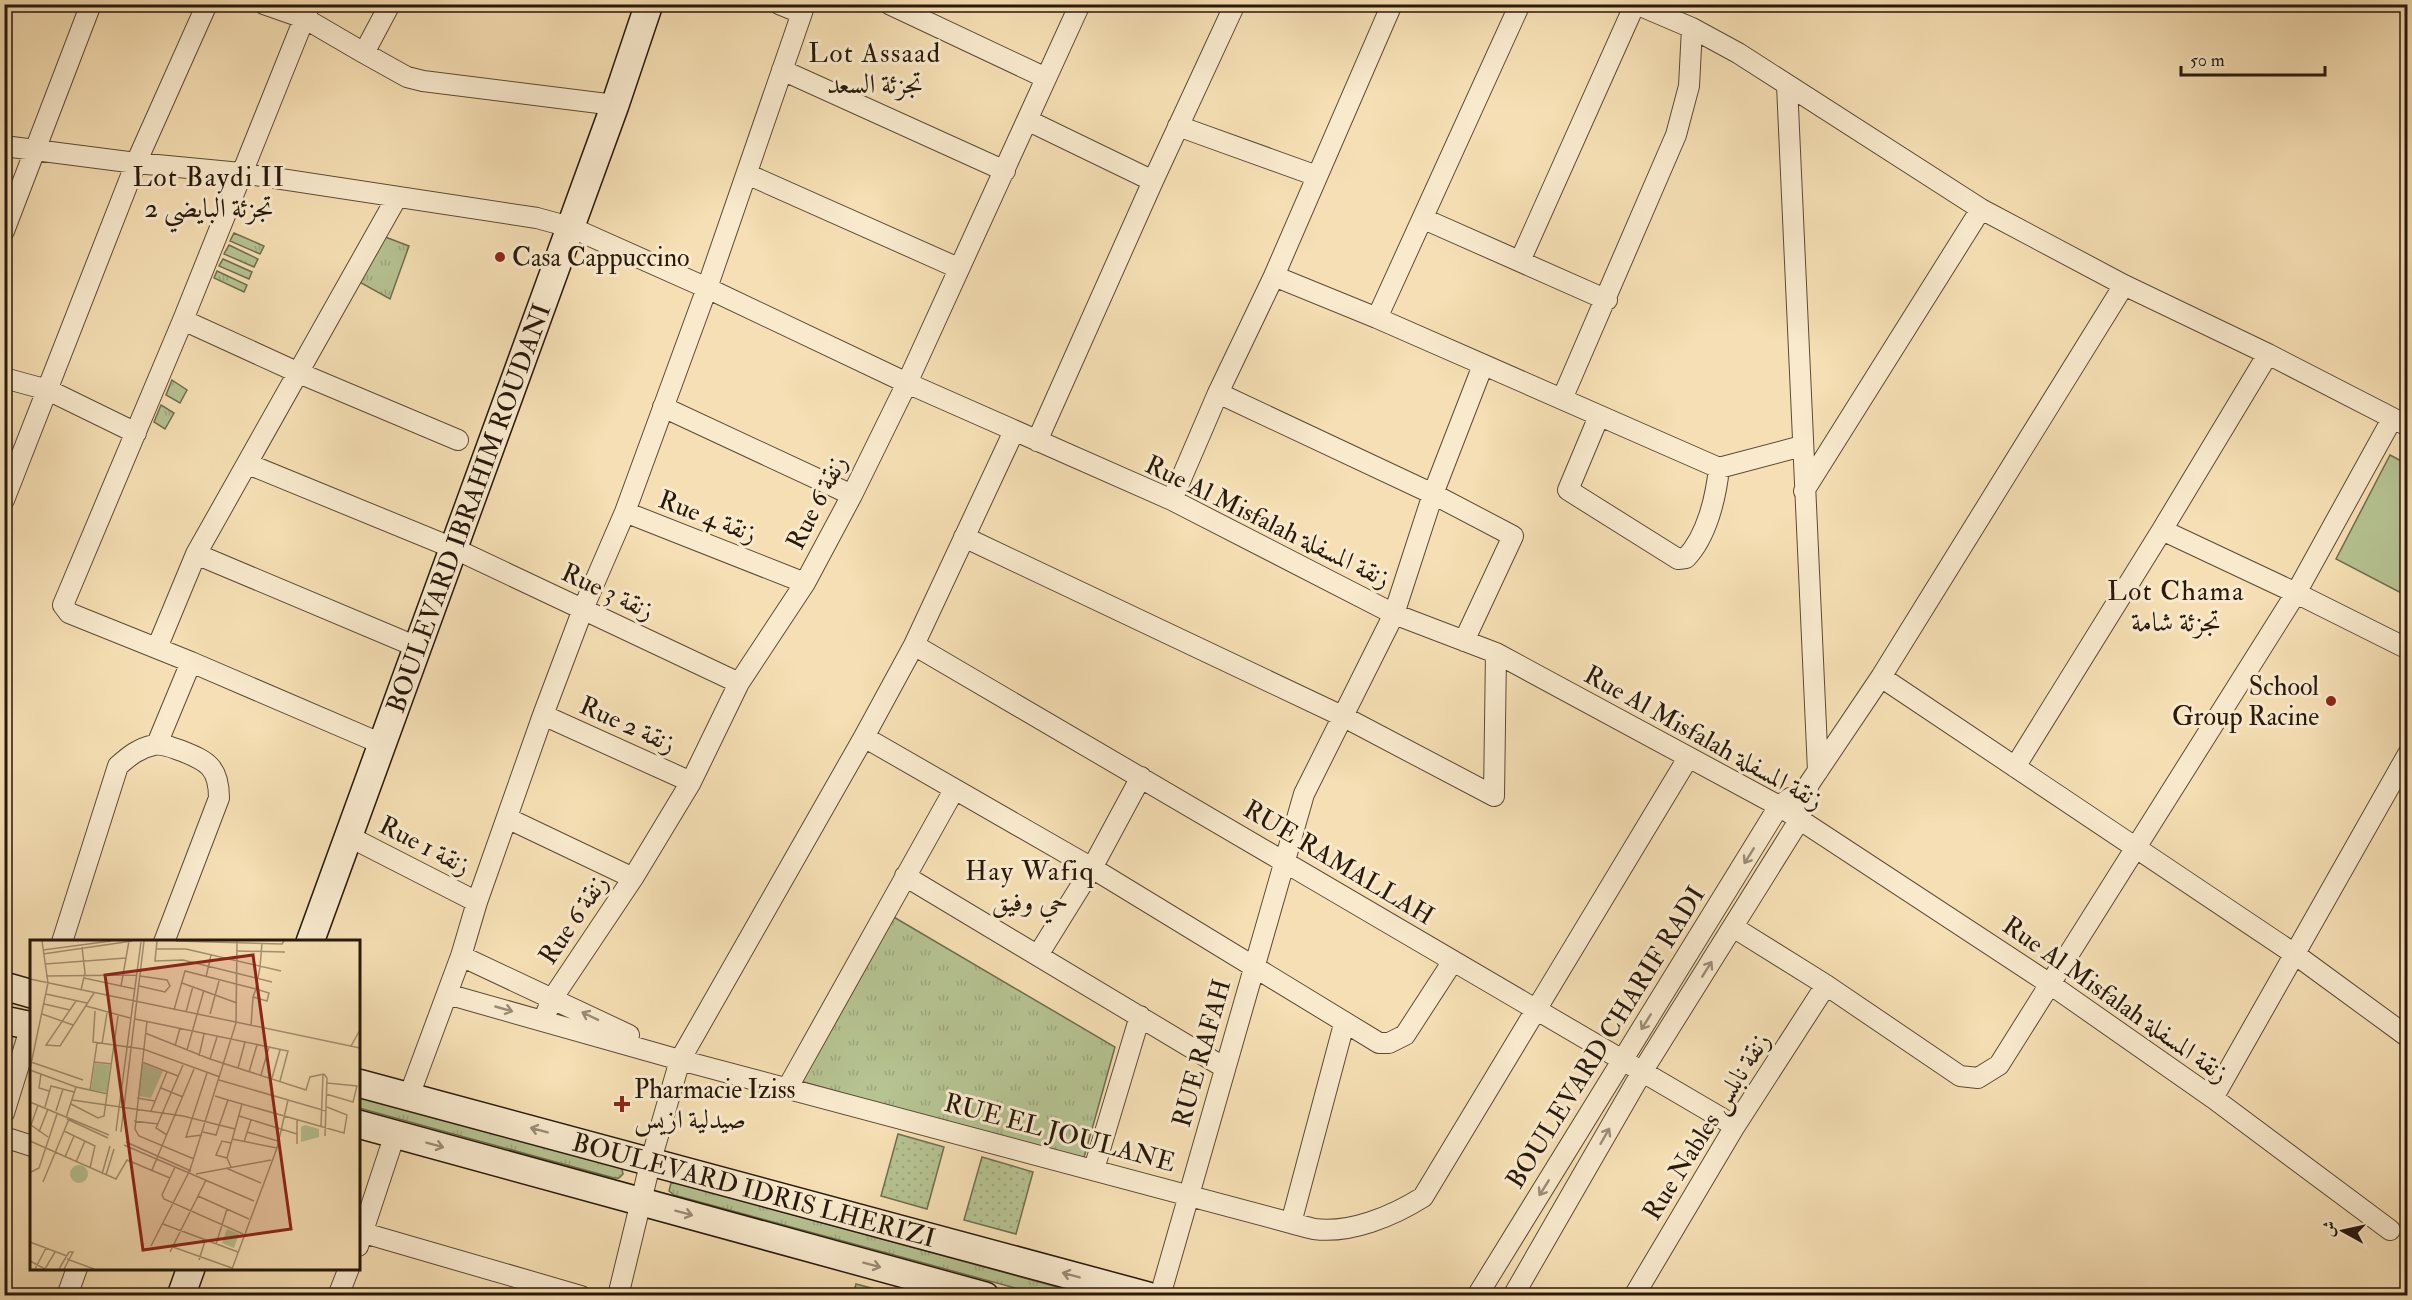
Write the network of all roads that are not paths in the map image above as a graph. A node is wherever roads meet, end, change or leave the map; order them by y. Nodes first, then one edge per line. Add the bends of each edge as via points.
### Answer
1 (91, 4) edge
2 (207, 4) edge
3 (264, 4) edge
4 (390, 4) edge
5 (649, 4) edge
6 (779, 4) edge
7 (889, 4) edge
8 (1080, 4) edge
9 (1236, 4) edge
10 (1392, 4) edge
11 (1520, 4) edge
12 (1635, 4) edge
13 (803, 9) edge
14 (307, 11) edge
15 (1692, 28) junction
16 (364, 53) junction
17 (782, 70) junction
18 (1046, 78) junction
19 (1787, 85) junction
20 (615, 105) junction
21 (1027, 120) junction
22 (1178, 126) junction
23 (4, 146) edge
24 (36, 150) junction
25 (136, 163) junction
26 (1005, 171) junction
27 (241, 173) junction
28 (747, 174) junction
29 (1317, 176) junction
30 (1152, 181) junction
31 (397, 197) junction
32 (1981, 209) junction
33 (1424, 219) junction
34 (570, 227) junction
35 (4, 231) edge
36 (1520, 261) junction
37 (958, 268) junction
38 (1274, 276) junction
39 (2124, 285) junction
40 (707, 288) junction
41 (1607, 300) junction
42 (1377, 318) junction
43 (183, 320) junction
44 (2268, 354) junction
45 (1483, 365) junction
46 (299, 372) junction
47 (4, 378) edge
48 (907, 383) junction
49 (48, 390) junction
50 (1218, 393) junction
51 (1562, 399) junction
52 (663, 407) junction
53 (1599, 416) junction
54 (2400, 423) edge
55 (1014, 431) junction
56 (136, 433) junction
57 (458, 440) dead end
58 (1037, 441) junction
59 (1802, 446) junction
60 (248, 465) junction
61 (1719, 468) junction
62 (1804, 491) junction
63 (1433, 494) junction
64 (852, 495) junction
65 (4, 500) edge
66 (1172, 500) junction
67 (625, 512) junction
68 (2162, 530) junction
69 (964, 537) junction
70 (453, 548) junction
71 (196, 554) junction
72 (805, 583) junction
73 (2296, 593) junction
74 (583, 609) junction
75 (1394, 614) junction
76 (1464, 641) junction
77 (914, 645) junction
78 (417, 647) junction
79 (157, 648) junction
80 (2408, 649) edge
81 (1496, 653) junction
82 (191, 662) junction
83 (1881, 677) junction
84 (739, 683) junction
85 (543, 715) junction
86 (1344, 717) junction
87 (864, 737) junction
88 (157, 744) junction
89 (382, 744) junction
90 (2407, 754) edge
91 (1688, 758) junction
92 (2015, 767) junction
93 (1141, 777) junction
94 (1814, 777) junction
95 (692, 782) junction
96 (954, 790) junction
97 (1779, 806) junction
98 (507, 818) junction
99 (1800, 819) junction
100 (348, 836) junction
101 (2136, 848) junction
102 (1284, 861) junction
103 (1092, 868) junction
104 (905, 876) junction
105 (633, 878) junction
106 (477, 902) junction
107 (1733, 927) junction
108 (63, 940) edge
109 (165, 940) edge
110 (311, 940) edge
111 (1038, 955) junction
112 (2296, 955) junction
113 (461, 956) junction
114 (1453, 961) junction
115 (1254, 968) junction
116 (2050, 984) junction
117 (1826, 985) junction
118 (4, 986) edge
119 (30, 993) edge
120 (447, 993) junction
121 (552, 999) junction
122 (1537, 1011) junction
123 (1140, 1016) junction
124 (4, 1020) edge
125 (543, 1021) junction
126 (1344, 1023) junction
127 (30, 1026) edge
128 (30, 1029) edge
129 (2408, 1037) edge
130 (680, 1060) junction
131 (1622, 1061) junction
132 (1225, 1068) junction
133 (1642, 1072) junction
134 (360, 1084) edge
135 (788, 1087) junction
136 (409, 1096) junction
137 (2213, 1098) junction
138 (4, 1113) edge
139 (360, 1125) edge
140 (1735, 1126) junction
141 (395, 1134) junction
142 (4, 1137) edge
143 (30, 1145) edge
144 (651, 1160) junction
145 (1094, 1169) junction
146 (1189, 1194) junction
147 (640, 1201) junction
148 (1291, 1223) junction
149 (2390, 1230) dead end
150 (361, 1239) edge
151 (77, 1270) edge
152 (191, 1270) edge
153 (349, 1270) edge
154 (67, 1296) edge
155 (181, 1296) edge
156 (338, 1296) edge
157 (580, 1296) edge
158 (618, 1296) edge
159 (985, 1296) edge
160 (1148, 1296) edge
161 (1160, 1296) edge
162 (1477, 1296) edge
163 (1513, 1296) edge
164 (1634, 1296) edge

1 - 24 street
2 - 25 street
3 - 14 street
4 - 16 street
5 - 20 main road, BOULEVARD IBRAHIM ROUDANI
6 - 13 street
7 - 18 street
8 - 18 street, Rue 6 زنقة
9 - 22 street
10 - 29 street
11 - 33 street
12 - 15 street
12 - 36 street
13 - 17 street
14 - 16 street
14 - 27 street
15 - 19 street
15 - 41 street via 1689,87 1676,135
16 - 20 street via 407,77 423,81
17 - 26 street
17 - 28 street
18 - 21 street, Rue 6 زنقة
19 - 32 street
19 - 59 street
20 - 34 main road, BOULEVARD IBRAHIM ROUDANI
21 - 26 street, Rue 6 زنقة
21 - 30 street
22 - 29 street
22 - 30 street
23 - 24 street, Rue Al Misfalah زنقة المسفلة
24 - 25 street, Rue Al Misfalah زنقة المسفلة
24 - 35 street
25 - 27 street, Rue Al Misfalah زنقة المسفلة
25 - 49 street
26 - 37 street, Rue 6 زنقة
27 - 31 street, Rue Al Misfalah زنقة المسفلة
27 - 43 street
28 - 37 street
28 - 40 street
29 - 38 street
30 - 58 street
31 - 34 street, Rue Al Misfalah زنقة المسفلة via 537,218
31 - 46 street
32 - 39 street
32 - 62 street
33 - 36 street
33 - 42 street
34 - 40 street, Rue Al Misfalah زنقة المسفلة
34 - 70 main road, BOULEVARD IBRAHIM ROUDANI
36 - 41 street
37 - 48 street, Rue 6 زنقة
38 - 42 street
38 - 50 street
39 - 44 street
39 - 83 street
40 - 48 street, Rue Al Misfalah زنقة المسفلة
40 - 52 street
41 - 51 street
42 - 45 street
43 - 46 street
43 - 56 street
44 - 54 street
44 - 68 street
45 - 51 street
45 - 63 street, RUE RAFAH
46 - 57 street
46 - 60 street
47 - 49 street
48 - 55 street, Rue Al Misfalah زنقة المسفلة
48 - 64 street, Rue 6 زنقة
49 - 56 street
49 - 65 street
50 - 63 street
50 - 66 street
51 - 53 street
52 - 64 street
52 - 67 street
53 - 61 street
53 - 61 street via 1568,490 1678,559 1693,551 1715,500
54 - 73 street
55 - 58 street, Rue Al Misfalah زنقة المسفلة
55 - 69 street
56 - 79 street via 63,605 69,613
58 - 66 street, Rue Al Misfalah زنقة المسفلة
59 - 61 street
59 - 62 street
60 - 70 street, Rue 3 زنقة
60 - 71 street
62 - 94 street
63 - 75 street, RUE RAFAH
63 - 76 street via 1513,536
64 - 72 street, Rue 6 زنقة
66 - 75 street, Rue Al Misfalah زنقة المسفلة
67 - 72 street, Rue 4 زنقة
67 - 74 street
68 - 73 street
68 - 92 street
69 - 77 street
69 - 86 street
70 - 74 street, Rue 3 زنقة
70 - 78 main road, BOULEVARD IBRAHIM ROUDANI
71 - 78 street
71 - 79 street
72 - 84 street, Rue 6 زنقة
73 - 80 street
73 - 101 street
74 - 84 street, Rue 3 زنقة
74 - 85 street
75 - 76 street, Rue Al Misfalah زنقة المسفلة
75 - 86 street, RUE RAFAH
76 - 81 street, Rue Al Misfalah زنقة المسفلة
77 - 87 street
77 - 93 street, RUE RAMALLAH
78 - 89 main road, BOULEVARD IBRAHIM ROUDANI
79 - 82 street
81 - 86 street via 1494,796
81 - 91 street, Rue Al Misfalah زنقة المسفلة
82 - 88 street
82 - 89 street
83 - 92 street
83 - 94 street
84 - 95 street, Rue 6 زنقة
85 - 95 street, Rue 2 زنقة
85 - 98 street
86 - 102 street, RUE RAFAH via 1304,794
87 - 96 street
87 - 130 street
88 - 108 street via 135,752 118,766
88 - 109 street via 206,761 219,787 219,798
89 - 100 main road, BOULEVARD IBRAHIM ROUDANI
90 - 112 street
91 - 97 street, Rue Al Misfalah زنقة المسفلة
91 - 122 street
92 - 101 street
93 - 102 street, RUE RAMALLAH
93 - 103 street
94 - 97 street
94 - 99 street, BOULEVARD CHARIF RADI
95 - 105 street, Rue 6 زنقة
96 - 103 street
96 - 104 street
97 - 99 street, Rue Al Misfalah زنقة المسفلة
97 -> 131 street, BOULEVARD CHARIF RADI
98 - 105 street
98 - 106 street
99 - 107 street, BOULEVARD CHARIF RADI
99 - 116 street, Rue Al Misfalah زنقة المسفلة
100 - 106 street, Rue 1 زنقة
100 - 110 main road, BOULEVARD IBRAHIM ROUDANI
101 - 112 street
101 - 116 street
102 - 114 street, RUE RAMALLAH
102 - 115 street, RUE RAFAH
103 - 111 street
103 - 115 street
104 - 111 street
104 - 135 street
105 - 121 street, Rue 6 زنقة
106 - 113 street
107 - 117 street
133 -> 107 street, BOULEVARD CHARIF RADI
111 - 123 street
112 - 129 street
112 - 137 street
113 - 120 street
113 - 121 street
114 - 122 street, RUE RAMALLAH
114 - 126 street via 1398,1040 1379,1043
115 - 126 street
115 - 132 street, RUE RAFAH
116 - 117 street via 1999,1065 1978,1078 1960,1076
116 - 137 street, Rue Al Misfalah زنقة المسفلة
117 - 140 street, Rue Nables زنقة نابلس
118 - 119 main road
120 -> 125 street
120 - 136 street
121 - 125 street, Rue 6 زنقة
130 -> 121 street
122 - 131 street, RUE RAMALLAH
122 - 148 street, RUE EL JOULANE via 1423,1197 1410,1206 1359,1225 1315,1229
123 - 132 street
123 - 145 street
124 - 127 main road
125 - 130 street
126 - 148 street
128 - 138 street
130 - 135 street, RUE EL JOULANE
130 - 144 street
131 - 133 street, RUE RAMALLAH
131 -> 162 street, BOULEVARD CHARIF RADI
132 - 146 street, RUE RAFAH
133 - 140 street, RUE RAMALLAH
163 -> 133 street, BOULEVARD CHARIF RADI
134 - 136 main road, BOULEVARD IDRIS LHERIZI
135 - 145 street, RUE EL JOULANE
144 -> 136 main road, BOULEVARD IDRIS LHERIZI
137 - 149 street, Rue Al Misfalah زنقة المسفلة
139 - 141 main road, BOULEVARD IDRIS LHERIZI
140 - 164 street, Rue Nables زنقة نابلس
141 -> 147 main road, BOULEVARD IDRIS LHERIZI
141 - 150 street
142 - 143 street
144 - 147 street
160 -> 144 main road, BOULEVARD IDRIS LHERIZI
145 - 146 street, RUE EL JOULANE
146 - 148 street, RUE EL JOULANE
146 - 161 street, RUE RAFAH
147 - 158 street
147 -> 159 main road, BOULEVARD IDRIS LHERIZI
150 - 157 street
151 - 154 street
152 - 155 main road
153 - 156 street

